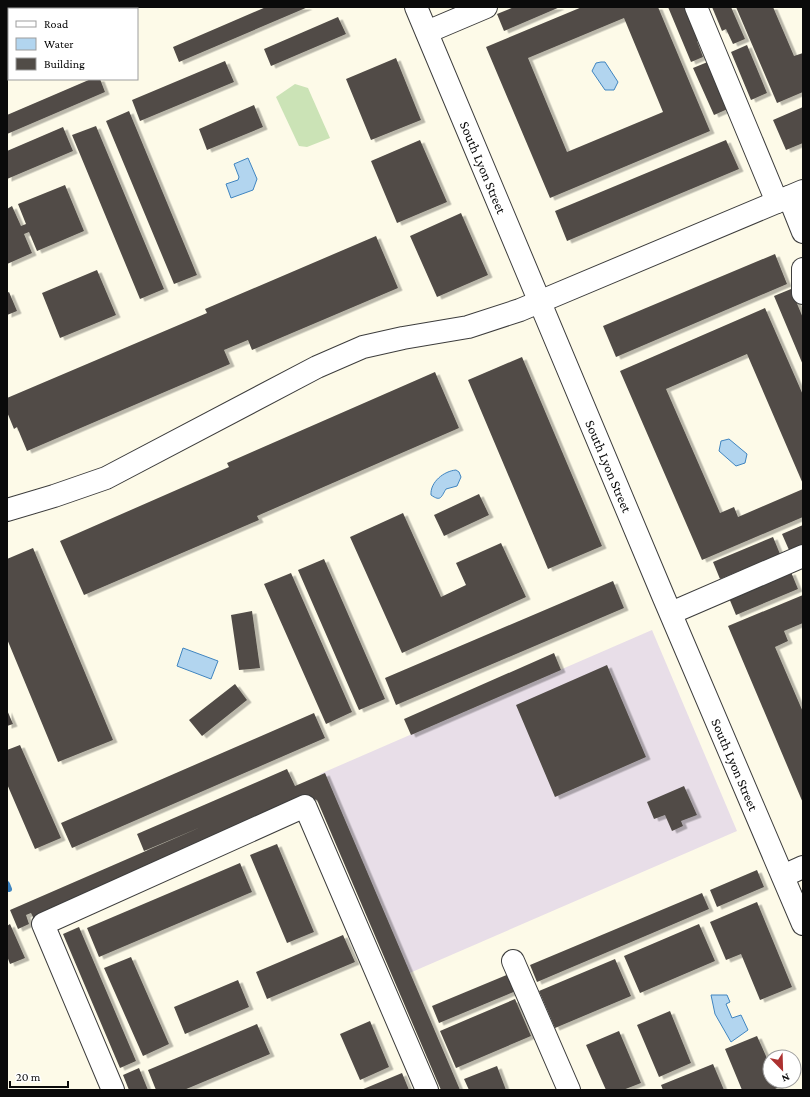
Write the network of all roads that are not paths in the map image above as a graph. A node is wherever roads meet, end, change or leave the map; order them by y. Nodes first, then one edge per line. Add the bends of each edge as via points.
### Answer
1 (416, 7) edge
2 (486, 7) edge
3 (696, 7) edge
4 (427, 32) junction
5 (790, 197) edge
6 (803, 232) edge
7 (803, 268) edge
8 (803, 293) edge
9 (540, 302) junction
10 (7, 510) edge
11 (803, 556) edge
12 (670, 613) junction
13 (803, 867) edge
14 (783, 876) junction
15 (803, 924) edge
16 (512, 961) dead end
17 (113, 1090) edge
18 (427, 1090) edge
19 (569, 1090) edge

1 - 4 street, South Lyon Street
2 - 4 street
3 - 5 street
4 - 9 street, South Lyon Street
5 - 6 street
5 - 9 street
7 - 8 street
9 - 10 street via 468,327 363,347 317,367 106,478
9 - 12 street, South Lyon Street
11 - 12 street
12 - 14 street, South Lyon Street
13 - 14 street
14 - 15 street, South Lyon Street
16 - 19 street
17 - 18 street via 43,924 305,806

